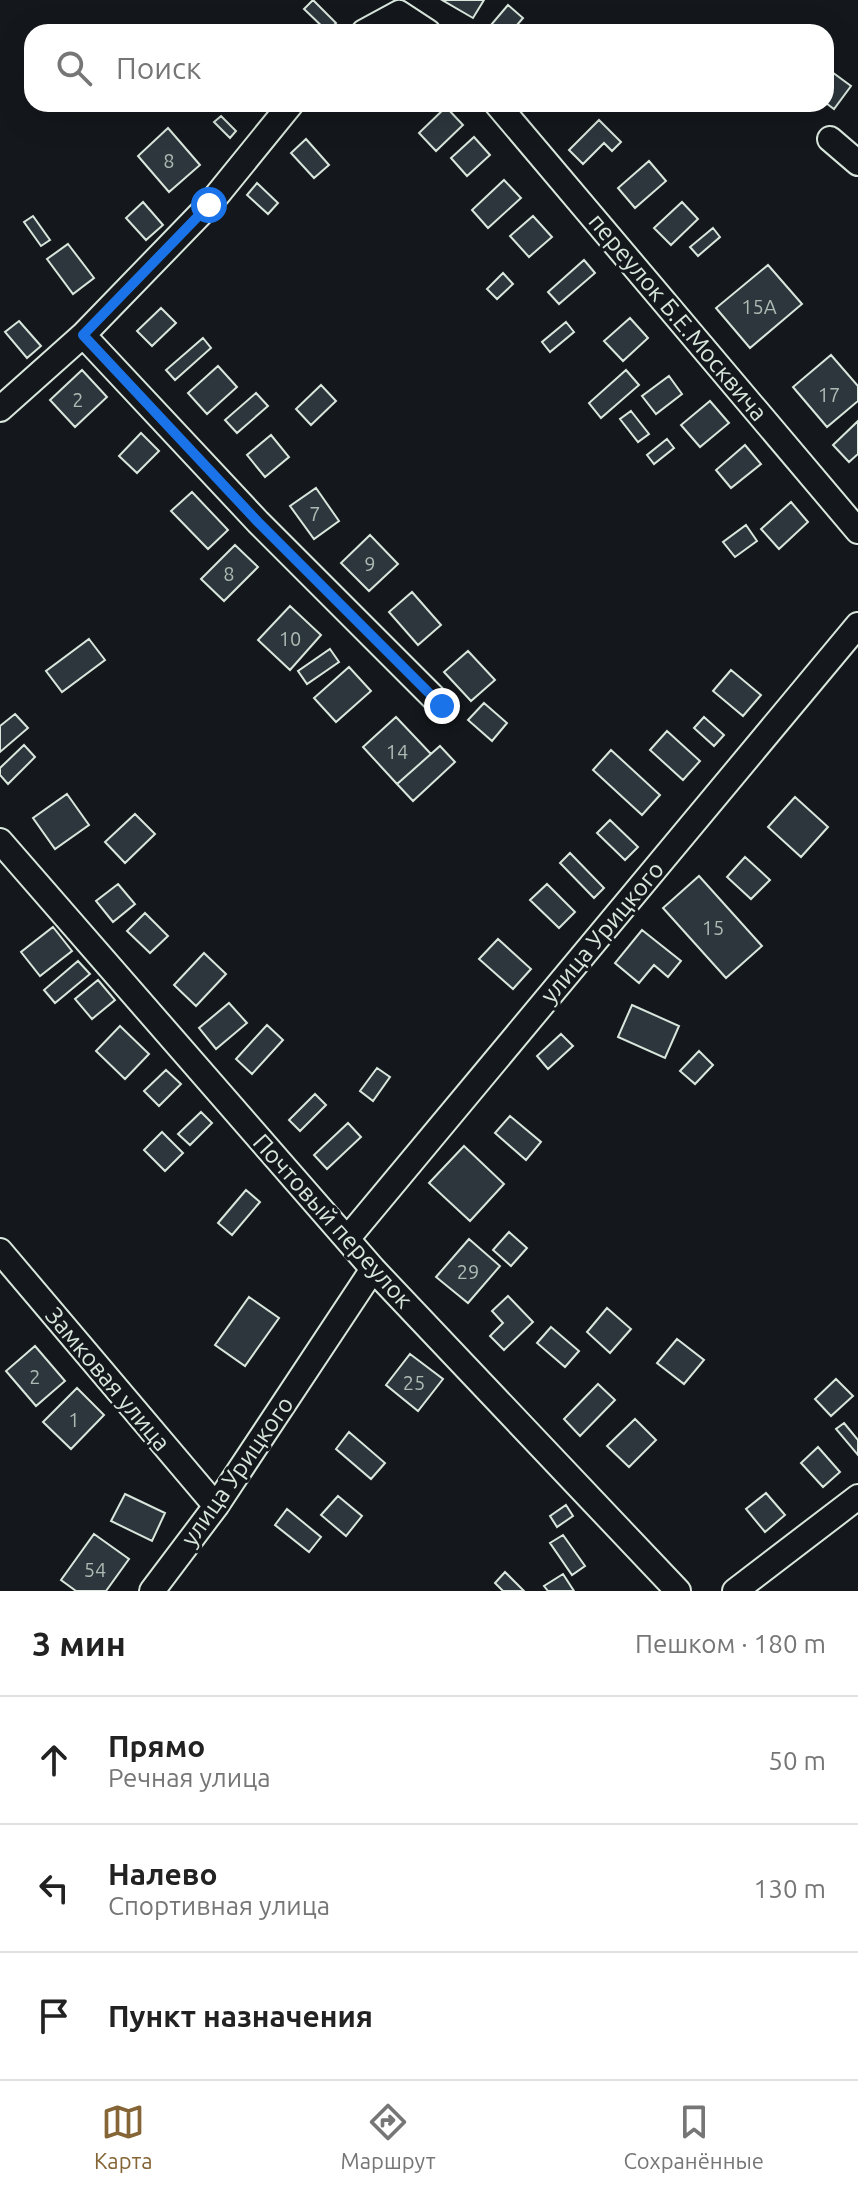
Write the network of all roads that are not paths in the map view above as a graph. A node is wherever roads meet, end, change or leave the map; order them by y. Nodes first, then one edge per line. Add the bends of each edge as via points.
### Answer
1 (379, 24) edge
2 (416, 24) edge
3 (285, 112) edge
4 (504, 112) edge
5 (830, 139) dead end
6 (858, 163) edge
7 (83, 335) junction
8 (0, 409) edge
9 (858, 531) edge
10 (858, 625) edge
11 (442, 706) dead end
12 (0, 841) edge
13 (347, 1239) junction
14 (0, 1251) edge
15 (373, 1269) junction
16 (858, 1497) edge
17 (216, 1506) junction
18 (152, 1591) edge
19 (678, 1591) edge
20 (735, 1591) edge

1 - 2 street via 399,13
3 - 7 street via 209,205
4 - 9 street, переулок Б.Е.Москвича
5 - 6 street
7 - 8 street
7 - 11 street via 258,522
10 - 13 street, улица Урицкого
12 - 13 street, Почтовый переулок
13 - 15 street, Почтовый переулок
14 - 17 street, Замковая улица
15 - 17 street, улица Урицкого
15 - 19 street, Почтовый переулок
16 - 20 street
17 - 18 street, улица Урицкого

